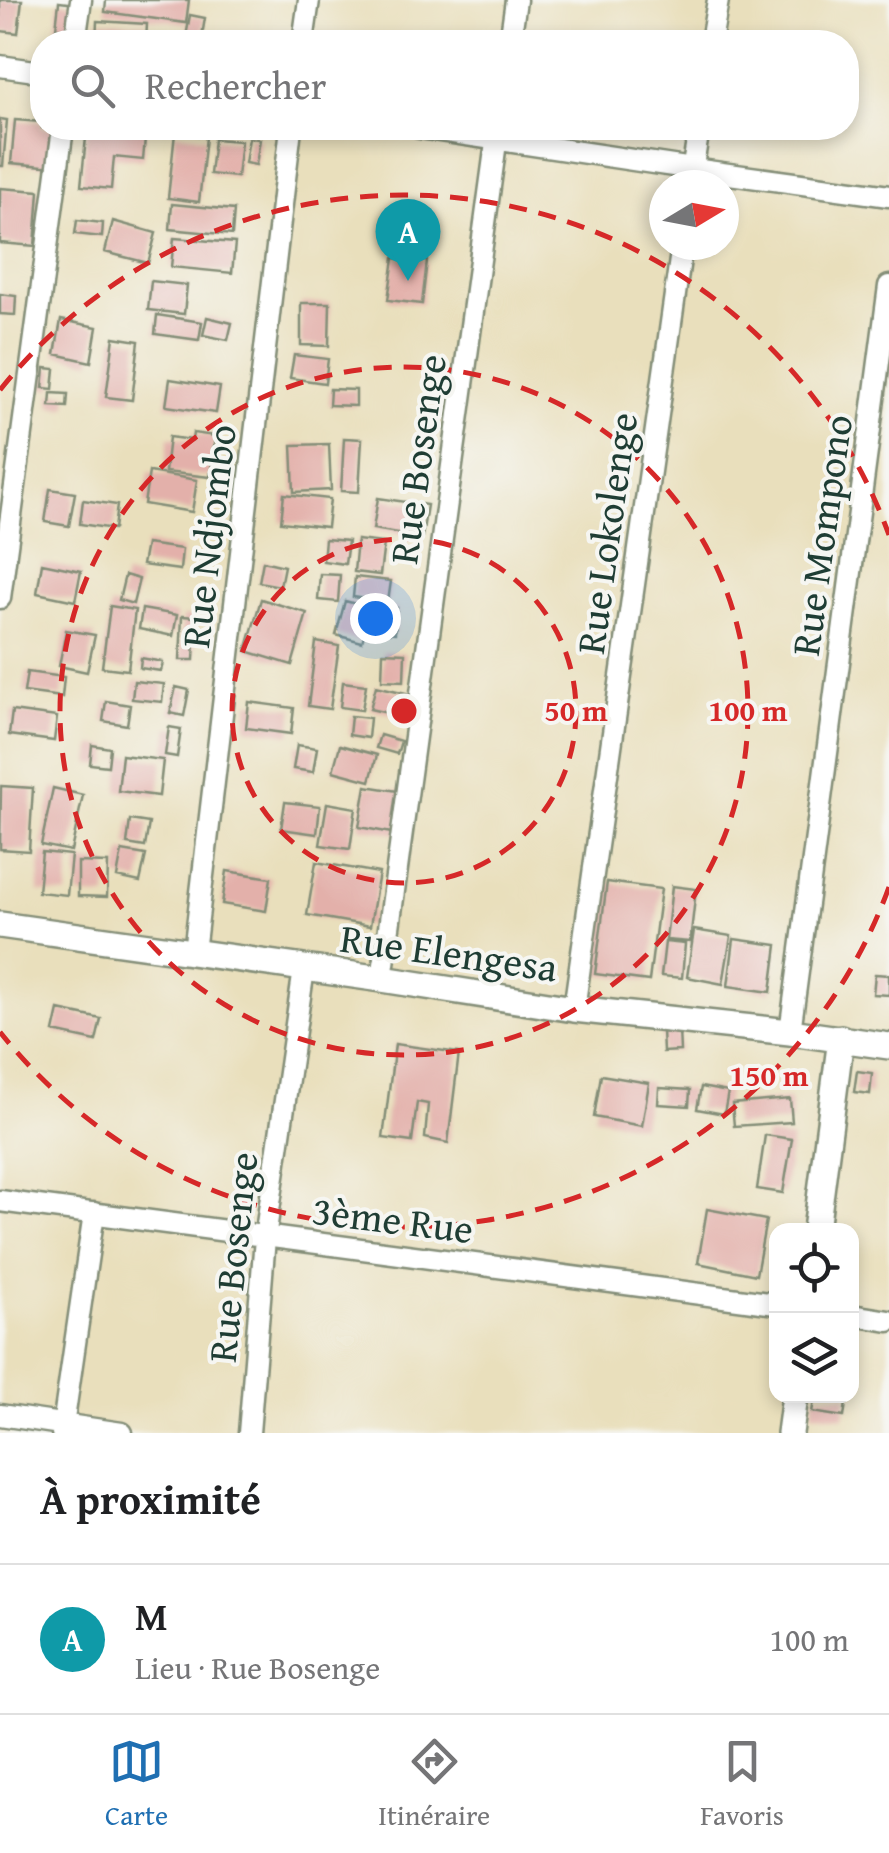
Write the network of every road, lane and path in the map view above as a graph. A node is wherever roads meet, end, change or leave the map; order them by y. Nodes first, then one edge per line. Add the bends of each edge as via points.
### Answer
1 (81, 0) edge
2 (309, 0) edge
3 (516, 0) edge
4 (718, 0) edge
5 (77, 30) edge
6 (305, 30) edge
7 (512, 30) edge
8 (714, 30) edge
9 (0, 66) edge
10 (30, 70) edge
11 (62, 140) edge
12 (291, 140) edge
13 (496, 140) edge
14 (524, 140) edge
15 (697, 140) edge
16 (659, 170) edge
17 (692, 170) edge
18 (739, 182) edge
19 (889, 196) edge
20 (680, 260) edge
21 (889, 286) edge
22 (0, 598) edge
23 (0, 925) edge
24 (194, 952) junction
25 (304, 970) junction
26 (382, 979) junction
27 (574, 1009) junction
28 (790, 1032) junction
29 (841, 1038) junction
30 (889, 1046) edge
31 (0, 1201) edge
32 (94, 1213) junction
33 (817, 1223) edge
34 (265, 1238) junction
35 (769, 1303) edge
36 (859, 1316) edge
37 (889, 1321) edge
38 (794, 1403) edge
39 (0, 1415) edge
40 (62, 1429) edge
41 (122, 1433) edge
42 (250, 1433) edge
43 (790, 1433) edge

1 - 5 street
2 - 6 street
3 - 7 street
4 - 8 street
9 - 10 street
11 - 22 street
12 - 24 street, Rue Ndjombo
13 - 26 street, Rue Bosenge
14 - 16 street
15 - 17 street
18 - 19 street
20 - 27 street, Rue Lokolenge
21 - 28 street, Rue Mompono
23 - 24 street, Rue Elengesa
24 - 25 street, Rue Elengesa
25 - 26 street, Rue Elengesa
25 - 34 street, Rue Bosenge
26 - 27 street, Rue Elengesa
27 - 28 street, Rue Elengesa
28 - 29 street, Rue Elengesa
29 - 30 street, Rue Elengesa
29 - 33 street
31 - 32 street, 3ème Rue
32 - 34 street, 3ème Rue
32 - 40 street
34 - 35 street, 3ème Rue
34 - 42 street, Rue Bosenge
36 - 37 street
38 - 43 street
39 - 40 street
40 - 41 street

